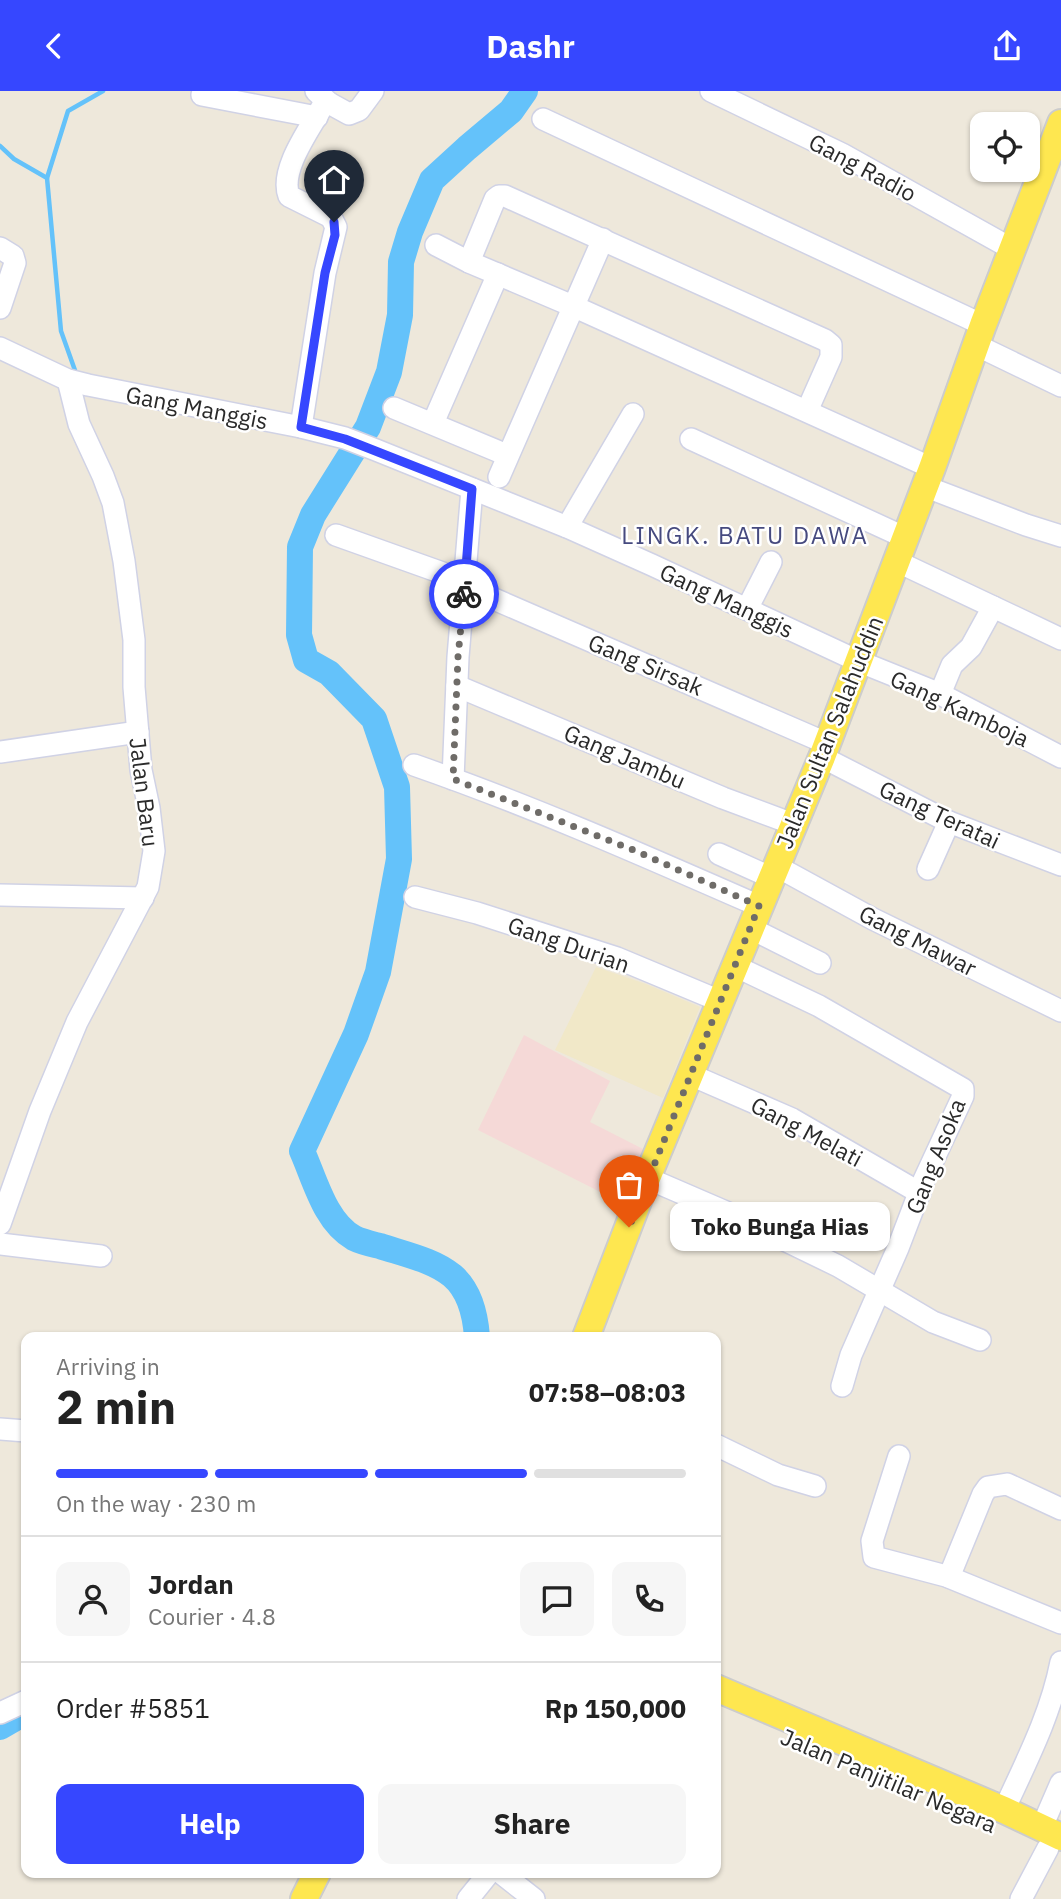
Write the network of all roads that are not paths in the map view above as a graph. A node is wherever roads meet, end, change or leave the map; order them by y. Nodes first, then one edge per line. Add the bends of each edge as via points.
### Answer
1 (373, 91) edge
2 (711, 91) edge
3 (202, 95) dead end
4 (752, 100) edge
5 (320, 104) edge
6 (543, 119) dead end
7 (1061, 123) edge
8 (1052, 174) edge
9 (603, 239) junction
10 (436, 245) dead end
11 (0, 248) edge
12 (1012, 249) junction
13 (469, 262) junction
14 (498, 274) junction
15 (575, 307) junction
16 (0, 308) edge
17 (979, 335) junction
18 (0, 348) edge
19 (77, 382) junction
20 (1061, 386) edge
21 (394, 408) dead end
22 (807, 411) junction
23 (633, 414) dead end
24 (433, 423) junction
25 (301, 427) junction
26 (691, 439) dead end
27 (508, 455) junction
28 (499, 477) dead end
29 (928, 477) junction
30 (472, 489) junction
31 (567, 527) junction
32 (336, 535) dead end
33 (1061, 536) edge
34 (901, 550) junction
35 (771, 562) dead end
36 (465, 584) junction
37 (993, 607) junction
38 (747, 609) junction
39 (1061, 639) edge
40 (858, 661) junction
41 (457, 686) junction
42 (940, 694) junction
43 (138, 732) junction
44 (824, 750) junction
45 (0, 751) edge
46 (1061, 757) edge
47 (414, 765) dead end
48 (453, 779) junction
49 (949, 822) junction
50 (793, 824) junction
51 (719, 854) dead end
52 (1061, 865) edge
53 (928, 869) dead end
54 (773, 871) junction
55 (0, 895) edge
56 (415, 897) dead end
57 (143, 898) junction
58 (755, 917) junction
59 (820, 963) dead end
60 (735, 966) junction
61 (720, 1001) junction
62 (1061, 1011) edge
63 (691, 1075) junction
64 (647, 1178) junction
65 (920, 1193) junction
66 (0, 1224) edge
67 (5, 1245) edge
68 (101, 1256) dead end
69 (879, 1289) junction
70 (588, 1332) edge
71 (980, 1340) dead end
72 (842, 1386) dead end
73 (0, 1429) edge
74 (21, 1431) edge
75 (721, 1447) edge
76 (899, 1456) dead end
77 (814, 1486) dead end
78 (1061, 1509) edge
79 (949, 1577) junction
80 (1061, 1623) edge
81 (1061, 1662) edge
82 (721, 1690) edge
83 (21, 1703) edge
84 (721, 1709) edge
85 (0, 1713) edge
86 (1061, 1783) edge
87 (1004, 1810) junction
88 (1053, 1842) edge
89 (314, 1878) edge
90 (485, 1878) edge
91 (507, 1878) edge
92 (304, 1899) edge
93 (468, 1899) edge
94 (534, 1899) edge
95 (1021, 1899) edge

1 - 5 street via 353,114
2 - 4 street, Gang Radio
3 - 5 street
4 - 12 street, Gang Radio
5 - 25 street via 286,182 289,196 331,217 336,227
6 - 17 street
7 - 8 main road, Jalan Sultan Salahuddin
8 - 12 main road, Jalan Sultan Salahuddin
9 - 13 street via 502,195 495,199
9 - 15 street
9 - 22 street via 812,332 831,345 831,356
10 - 13 street
11 - 16 street via 13,256 15,263
12 - 17 main road, Jalan Sultan Salahuddin
13 - 14 street
14 - 15 street
14 - 24 street
15 - 22 street
15 - 27 street
17 - 20 street
17 - 29 main road, Jalan Sultan Salahuddin
18 - 19 street, Gang Manggis
19 - 25 street, Gang Manggis
19 - 43 street, Jalan Baru via 79,424 113,503 130,599
21 - 24 street
22 - 29 street
23 - 31 street
24 - 27 street
25 - 30 street, Gang Manggis via 376,450
26 - 34 street
27 - 28 street
29 - 33 street via 1026,525
29 - 34 main road, Jalan Sultan Salahuddin
30 - 31 street, Gang Manggis
30 - 36 street
31 - 38 street, Gang Manggis
32 - 36 street, Gang Sirsak
34 - 37 street
34 - 40 main road, Jalan Sultan Salahuddin
35 - 38 street
36 - 41 street
36 - 44 street, Gang Sirsak
37 - 39 street
37 - 42 street via 971,647 952,665
38 - 40 street, Gang Manggis
40 - 42 street, Gang Kamboja
40 - 44 main road, Jalan Sultan Salahuddin
41 - 48 street
41 - 50 street, Gang Jambu
42 - 46 street, Gang Kamboja
43 - 45 street
43 - 57 street, Jalan Baru via 154,851
44 - 49 street, Gang Teratai
44 - 50 main road, Jalan Sultan Salahuddin
47 - 48 street
48 - 58 street via 636,851
49 - 52 street, Gang Teratai
49 - 53 street
50 - 54 main road, Jalan Sultan Salahuddin
51 - 54 street, Gang Mawar
54 - 58 main road, Jalan Sultan Salahuddin
54 - 62 street, Gang Mawar
55 - 57 street
56 - 61 street, Gang Durian via 617,958
57 - 66 street, Jalan Baru via 77,1022
58 - 59 street
58 - 60 main road, Jalan Sultan Salahuddin
60 - 61 main road, Jalan Sultan Salahuddin
60 - 65 street, Gang Asoka via 819,1006 963,1089
61 - 63 main road, Jalan Sultan Salahuddin
63 - 64 main road, Jalan Sultan Salahuddin
63 - 65 street, Gang Melati via 792,1119
64 - 69 street via 735,1216
64 - 70 main road, Jalan Sultan Salahuddin
65 - 69 street, Gang Asoka
67 - 68 street
69 - 71 street via 933,1322
69 - 72 street, Gang Asoka
73 - 74 street
75 - 77 street via 778,1475
76 - 79 street via 872,1551 876,1558
78 - 79 street via 1010,1485 988,1487
79 - 80 street
81 - 87 street via 1034,1745
82 - 87 main road
83 - 85 street
84 - 88 main road, Jalan Panjitilar Negara
86 - 88 street
87 - 88 main road
88 - 95 street
89 - 92 main road
90 - 93 street
91 - 94 street

